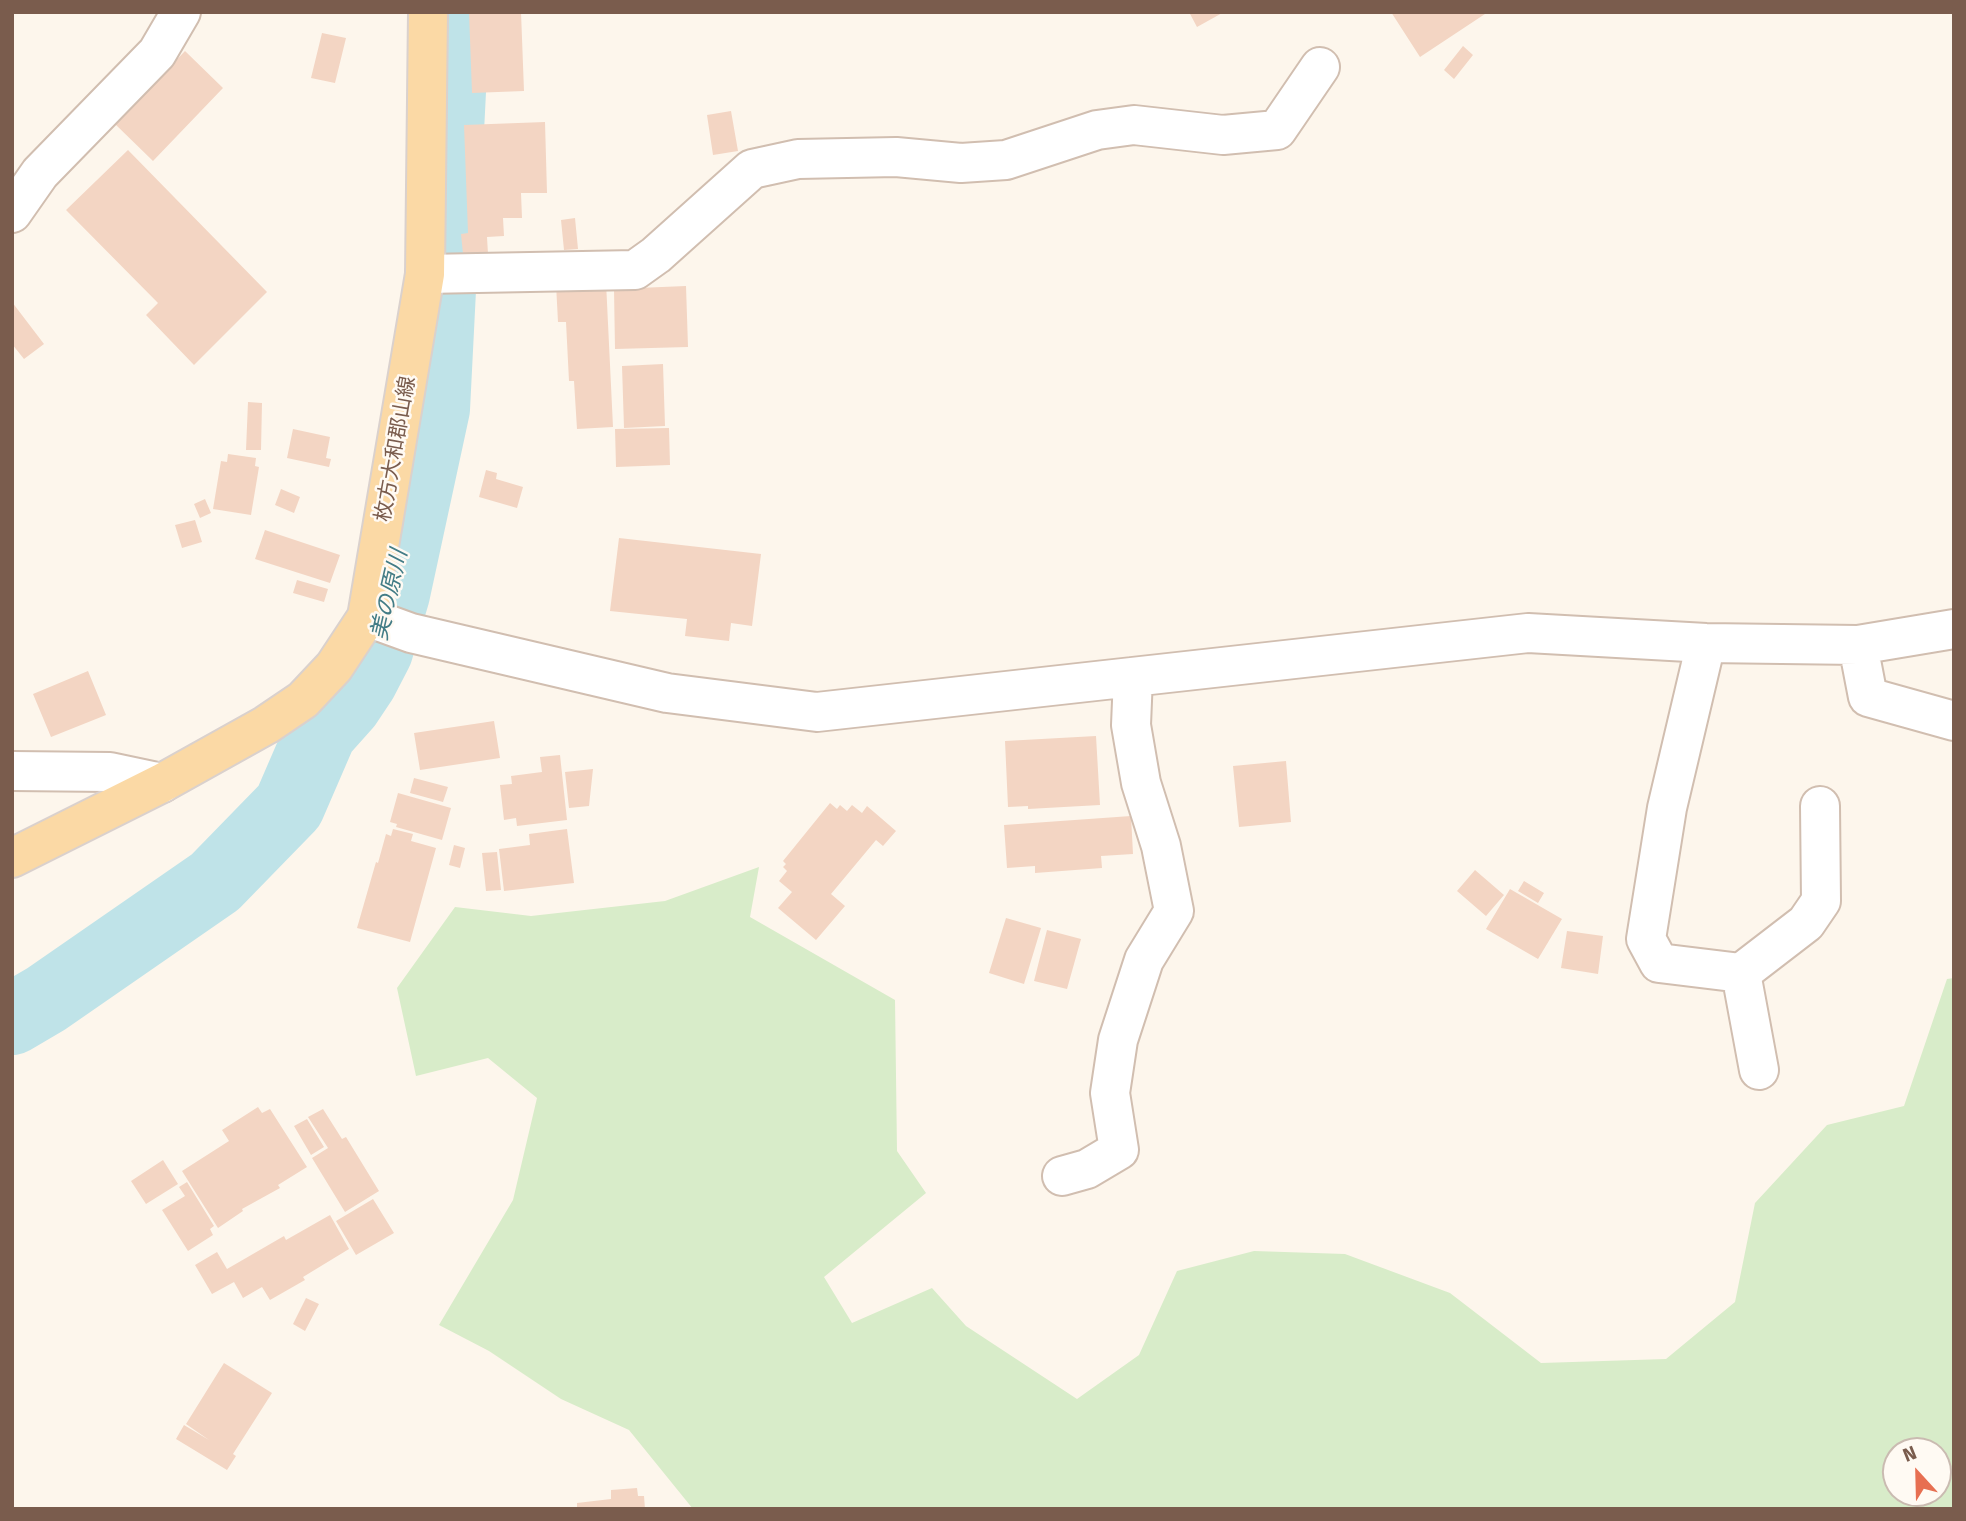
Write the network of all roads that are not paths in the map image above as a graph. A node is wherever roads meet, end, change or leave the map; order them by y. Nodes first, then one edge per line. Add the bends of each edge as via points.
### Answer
1 (181, 12) edge
2 (428, 12) edge
3 (1320, 67) dead end
4 (12, 213) edge
5 (425, 274) junction
6 (367, 617) junction
7 (1954, 629) edge
8 (1706, 643) junction
9 (1858, 645) junction
10 (1133, 677) junction
11 (1954, 721) edge
12 (12, 771) edge
13 (162, 783) junction
14 (1820, 806) dead end
15 (12, 858) edge
16 (1741, 973) junction
17 (1759, 1070) dead end
18 (1062, 1176) dead end

1 - 4 street via 157,53 40,173
2 - 5 main road, 枚方大和郡山線
3 - 5 street via 1278,130 1223,135 1134,125 1097,130 1006,160 961,163 896,157 799,159 752,169 635,270
5 - 6 main road, 枚方大和郡山線
6 - 10 street via 411,633 667,693 817,712
6 - 13 main road, 枚方大和郡山線 via 334,667 303,700
7 - 9 street
8 - 9 street
8 - 10 street via 1528,633
8 - 16 street via 1667,808 1646,939 1659,963
9 - 11 street via 1868,697
10 - 18 street via 1132,725 1141,783 1161,846 1174,911 1143,960 1118,1040 1110,1093 1119,1150 1087,1169
12 - 13 street via 110,772
13 - 15 main road, 枚方大和郡山線
14 - 16 street via 1821,901 1806,923
16 - 17 street

